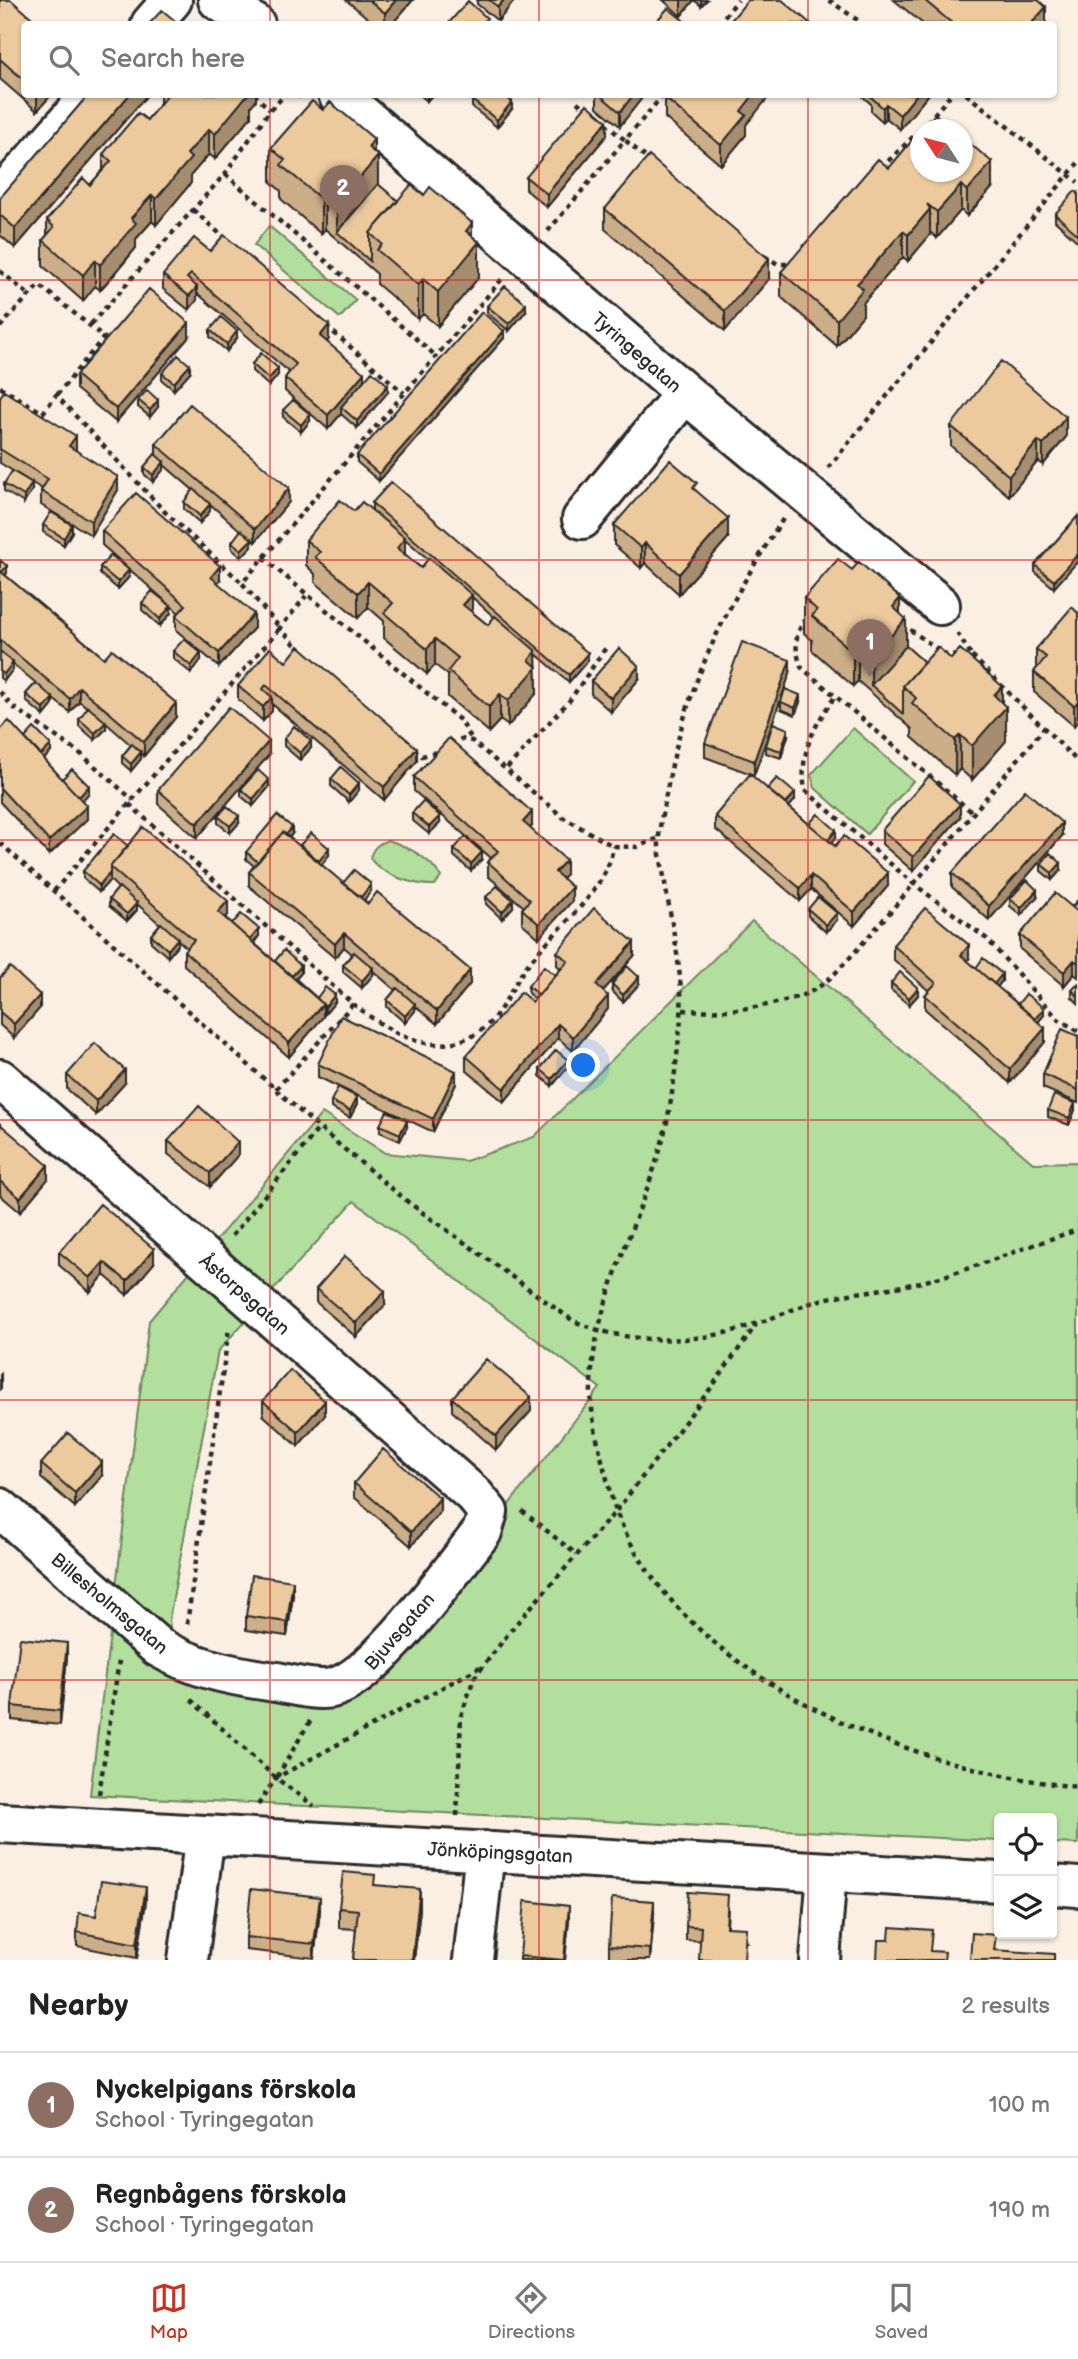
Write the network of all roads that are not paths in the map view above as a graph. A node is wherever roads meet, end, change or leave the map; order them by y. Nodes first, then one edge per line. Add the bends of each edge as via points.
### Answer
1 (172, 0) edge
2 (218, 0) edge
3 (154, 21) edge
4 (250, 21) edge
5 (88, 98) edge
6 (342, 98) edge
7 (0, 198) edge
8 (685, 393) junction
9 (582, 519) dead end
10 (940, 606) dead end
11 (0, 1079) edge
12 (0, 1508) edge
13 (488, 1512) joint
14 (231, 1676) joint
15 (0, 1823) edge
16 (220, 1836) junction
17 (470, 1851) junction
18 (827, 1872) junction
19 (994, 1882) edge
20 (1057, 1885) edge
21 (1078, 1886) edge
22 (188, 1960) edge
23 (473, 1960) edge
24 (820, 1960) edge

1 - 3 street
2 - 4 street
5 - 7 street
6 - 8 street, Tyringegatan via 516,265
8 - 9 street
8 - 10 street, Tyringegatan
11 - 13 street, Åstorpsgatan
12 - 14 street, Billesholmsgatan via 124,1629 158,1647 183,1678
13 - 14 street, Bjuvsgatan via 482,1532 358,1677 329,1689
15 - 16 street, Jönköpingsgatan
16 - 17 street, Jönköpingsgatan
16 - 22 street
17 - 18 street, Jönköpingsgatan
17 - 23 street
18 - 19 street, Jönköpingsgatan
18 - 24 street
20 - 21 street

